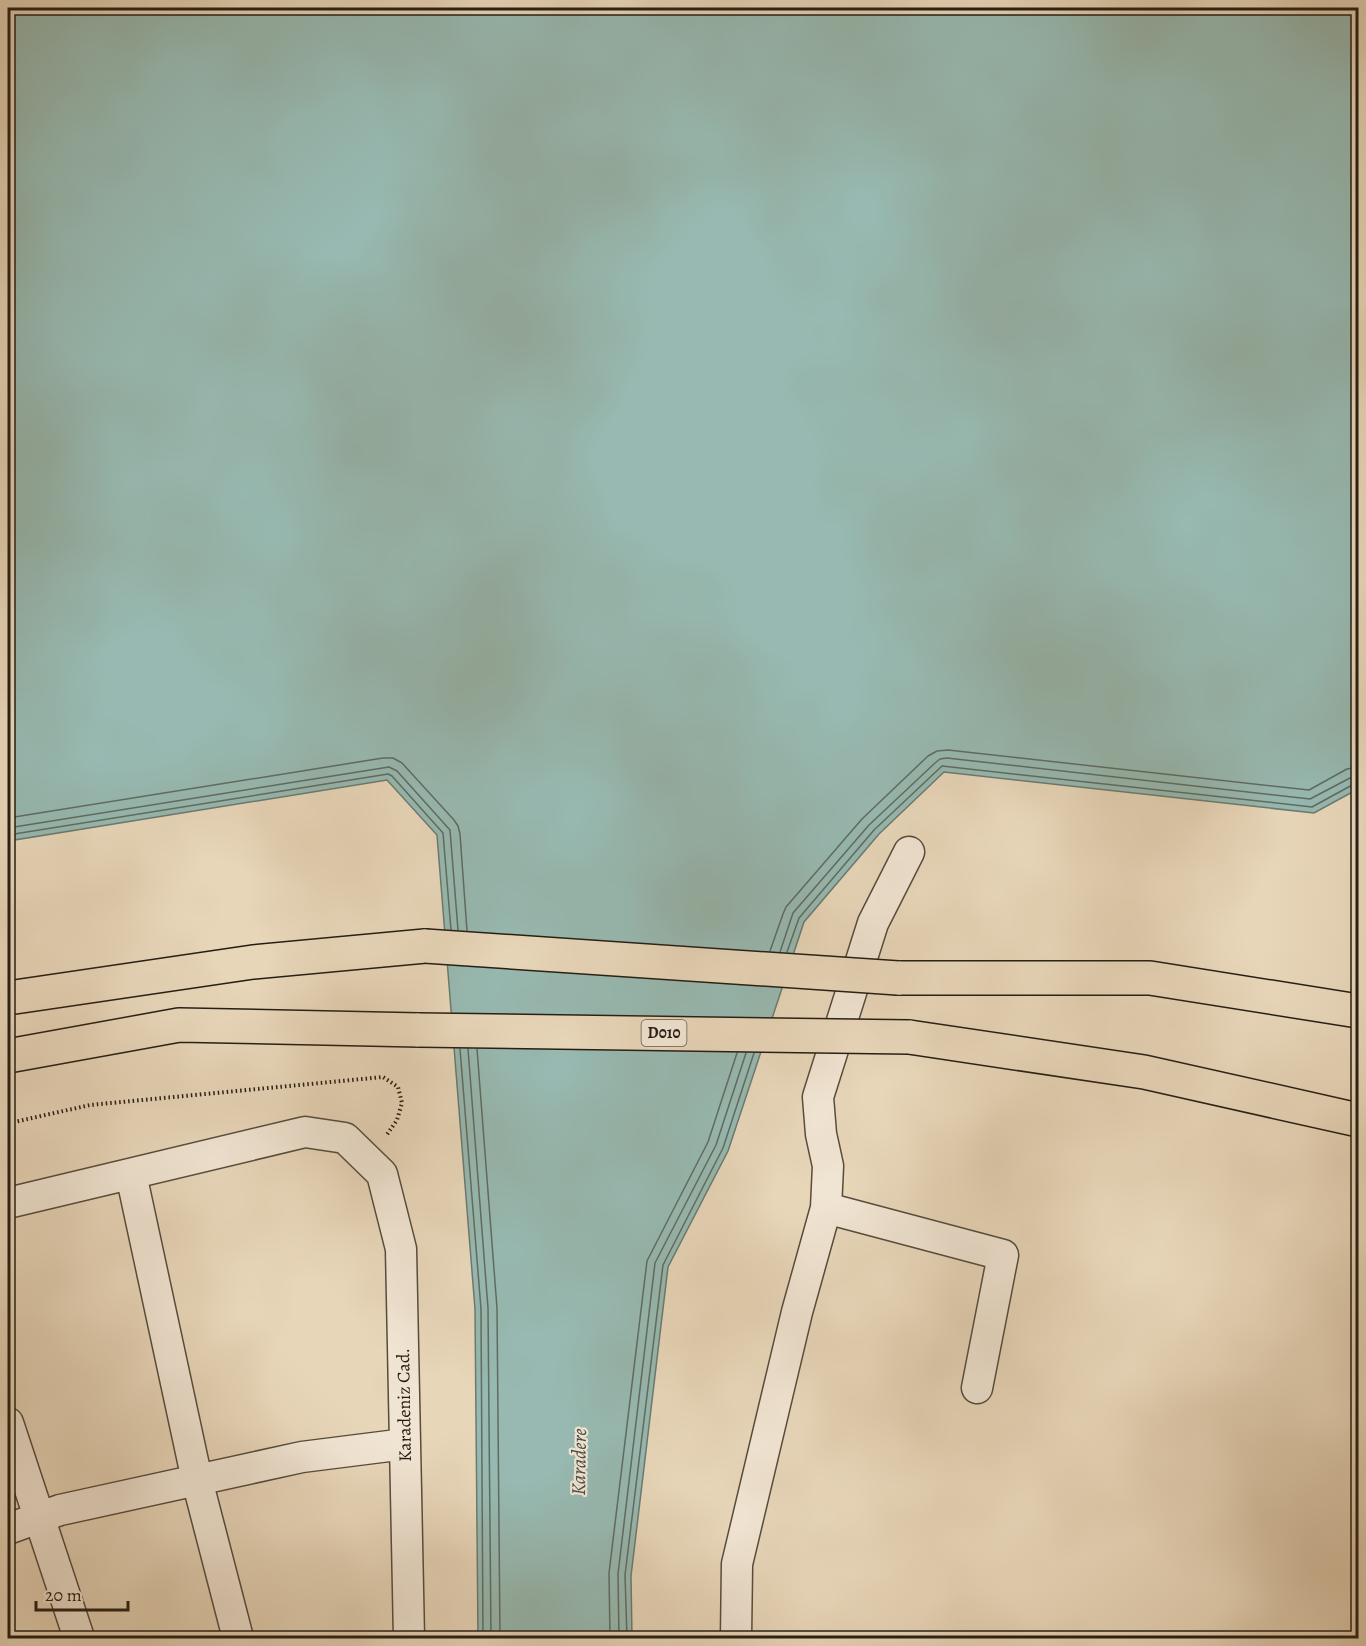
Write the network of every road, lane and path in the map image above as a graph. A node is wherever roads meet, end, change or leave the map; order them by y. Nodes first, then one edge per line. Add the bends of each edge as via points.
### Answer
1 (909, 852) dead end
2 (8, 998) edge
3 (1359, 1011) edge
4 (8, 1056) edge
5 (8, 1113) edge
6 (1359, 1120) edge
7 (376, 1167) junction
8 (131, 1174) junction
9 (8, 1203) edge
10 (826, 1208) junction
11 (977, 1388) dead end
12 (8, 1423) edge
13 (405, 1444) junction
14 (197, 1480) junction
15 (39, 1518) junction
16 (8, 1529) edge
17 (79, 1638) edge
18 (238, 1638) edge
19 (409, 1638) edge
20 (736, 1638) edge

1 - 10 street via 873,923 818,1097 828,1166
2 - 3 highway, bridge via 253,962 425,946 898,978 1150,978
4 - 6 highway, D010, bridge via 179,1025 909,1037 1144,1072
5 - 7 path via 10,1123 90,1105 383,1077 398,1087 402,1103
7 - 8 street via 345,1138 305,1132
7 - 13 street, Karadeniz Cad. via 401,1249
8 - 9 street
8 - 14 street
10 - 11 street via 1003,1255
10 - 20 street via 737,1564
12 - 15 street
13 - 14 street via 302,1457
13 - 19 street, Karadeniz Cad.
14 - 15 street
14 - 18 street
15 - 16 street
15 - 17 street

